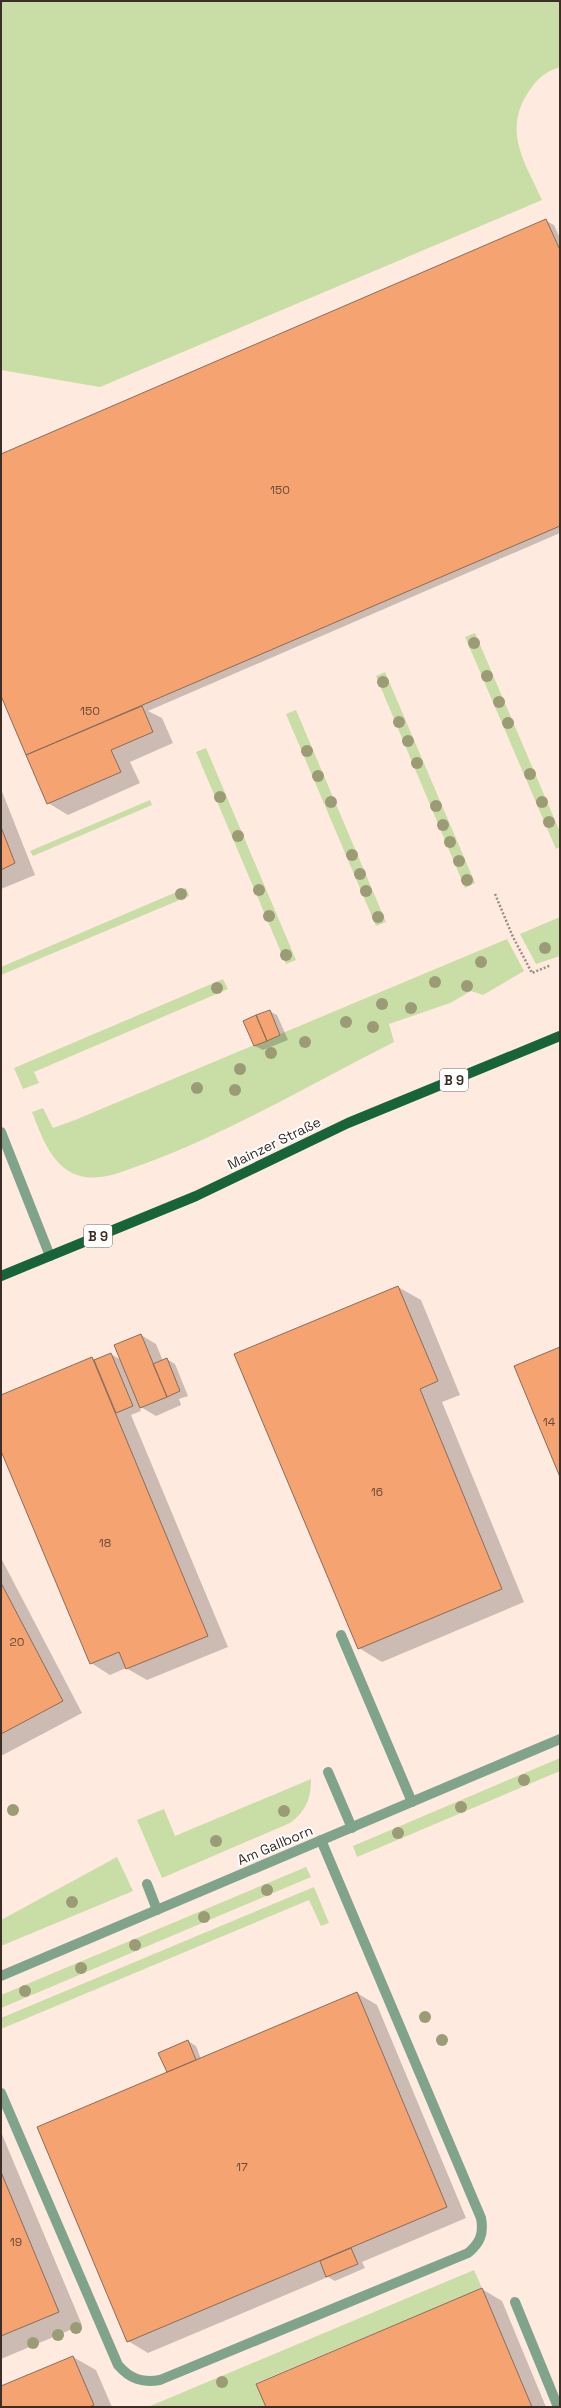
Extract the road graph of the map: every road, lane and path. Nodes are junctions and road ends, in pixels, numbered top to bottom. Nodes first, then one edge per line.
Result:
1 (495, 894) dead end
2 (551, 965) dead end
3 (560, 1036) edge
4 (1, 1132) edge
5 (50, 1256) junction
6 (1, 1276) edge
7 (341, 1636) dead end
8 (560, 1739) edge
9 (328, 1772) dead end
10 (412, 1802) junction
11 (352, 1828) junction
12 (321, 1840) junction
13 (147, 1884) dead end
14 (157, 1910) junction
15 (1, 1976) edge
16 (1, 2094) edge
17 (515, 2302) dead end
18 (558, 2407) edge

1 - 2 path
3 - 5 main road, Mainzer Straße / B 9
4 - 5 street
5 - 6 main road, Mainzer Straße / B 9
7 - 10 street
8 - 10 street, Am Gallborn
9 - 11 street
10 - 11 street, Am Gallborn
11 - 12 street, Am Gallborn
12 - 14 street, Am Gallborn
12 - 16 street
13 - 14 street
14 - 15 street, Am Gallborn
17 - 18 street

